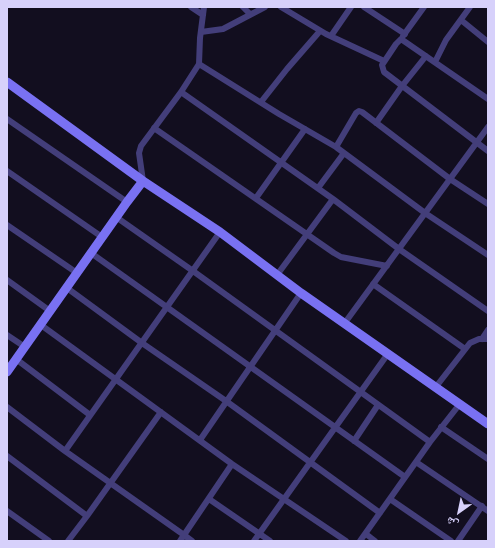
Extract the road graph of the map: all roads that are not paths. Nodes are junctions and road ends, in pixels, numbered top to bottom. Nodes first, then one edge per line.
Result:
1 (191, 7) edge
2 (204, 7) edge
3 (243, 7) edge
4 (265, 7) edge
5 (281, 7) edge
6 (351, 7) edge
7 (364, 7) edge
8 (424, 7) edge
9 (470, 7) edge
10 (250, 14) junction
11 (203, 15) junction
12 (461, 20) junction
13 (320, 31) junction
14 (201, 32) junction
15 (331, 36) junction
16 (403, 36) junction
17 (488, 42) edge
18 (426, 56) junction
19 (384, 61) junction
20 (435, 62) junction
21 (199, 64) junction
22 (7, 82) edge
23 (402, 86) junction
24 (180, 92) junction
25 (488, 99) edge
26 (261, 102) junction
27 (7, 119) edge
28 (376, 123) junction
29 (488, 127) edge
30 (154, 128) junction
31 (305, 129) junction
32 (477, 143) junction
33 (336, 147) junction
34 (488, 151) edge
35 (344, 153) junction
36 (282, 163) junction
37 (7, 171) edge
38 (450, 179) junction
39 (143, 181) junction
40 (318, 188) junction
41 (256, 198) junction
42 (333, 199) junction
43 (127, 202) junction
44 (488, 204) edge
45 (425, 213) junction
46 (116, 218) junction
47 (7, 225) edge
48 (220, 232) junction
49 (308, 235) junction
50 (102, 238) junction
51 (399, 249) junction
52 (91, 253) junction
53 (488, 255) edge
54 (387, 266) junction
55 (193, 270) junction
56 (77, 273) junction
57 (277, 275) junction
58 (7, 280) edge
59 (373, 284) junction
60 (66, 288) junction
61 (301, 293) junction
62 (167, 308) junction
63 (50, 311) junction
64 (488, 311) edge
65 (41, 324) junction
66 (344, 324) junction
67 (488, 330) edge
68 (275, 331) junction
69 (7, 335) edge
70 (485, 339) edge
71 (142, 343) junction
72 (25, 347) junction
73 (465, 349) junction
74 (387, 355) junction
75 (16, 359) junction
76 (250, 367) junction
77 (7, 372) edge
78 (116, 380) junction
79 (435, 388) junction
80 (360, 392) junction
81 (226, 401) junction
82 (378, 405) junction
83 (459, 405) junction
84 (7, 408) edge
85 (161, 412) junction
86 (90, 415) junction
87 (487, 420) edge
88 (442, 427) junction
89 (335, 428) junction
90 (200, 440) junction
91 (354, 441) junction
92 (430, 442) junction
93 (65, 451) junction
94 (7, 456) edge
95 (488, 459) edge
96 (416, 462) junction
97 (310, 463) junction
98 (232, 464) junction
99 (406, 477) junction
100 (110, 483) junction
101 (285, 498) junction
102 (209, 499) junction
103 (390, 499) junction
104 (482, 506) junction
105 (7, 511) edge
106 (488, 511) edge
107 (380, 512) junction
108 (87, 516) junction
109 (259, 533) junction
110 (366, 534) junction
111 (182, 538) edge
112 (49, 541) edge
113 (68, 541) edge
114 (192, 541) edge
115 (254, 541) edge
116 (270, 541) edge
117 (346, 541) edge
118 (360, 541) edge
119 (375, 541) edge
120 (451, 541) edge
121 (458, 541) edge

1 - 11 street
2 - 11 street
3 - 10 street
4 - 10 street
5 - 13 street
6 - 15 street
7 - 16 street
8 - 16 street
9 - 12 street
10 - 14 street
11 - 14 street
12 - 17 street
12 - 20 street
13 - 15 street
13 - 26 street
14 - 21 street
15 - 19 street
16 - 18 street
16 - 19 street
18 - 20 street
18 - 23 street
19 - 23 street
20 - 25 street
21 - 24 street
21 - 26 street
22 - 39 street
23 - 28 street
23 - 32 street
24 - 30 street
24 - 36 street
26 - 31 street
27 - 43 street
28 - 33 street
28 - 38 street
29 - 32 street
30 - 39 street
30 - 41 street
31 - 33 street
31 - 36 street
32 - 34 street
32 - 38 street
33 - 35 street
35 - 40 street
35 - 45 street
36 - 40 street
36 - 41 street
37 - 50 street
38 - 44 street
38 - 45 street
39 - 43 street
39 - 48 street
40 - 42 street
41 - 49 street
42 - 49 street
42 - 51 street
43 - 46 street
45 - 51 street
45 - 53 street
46 - 50 street
46 - 55 street
47 - 56 street
48 - 55 street
48 - 57 street
49 - 54 street
49 - 57 street
50 - 52 street
51 - 54 street
51 - 64 street
52 - 56 street
52 - 62 street
54 - 59 street
55 - 62 street
55 - 68 street
56 - 60 street
57 - 61 street
58 - 63 street
59 - 66 street
59 - 73 street
60 - 63 street
60 - 71 street
61 - 66 street
61 - 68 street
62 - 71 street
62 - 76 street
63 - 65 street
65 - 72 street
65 - 78 street
66 - 74 street
67 - 70 street
68 - 76 street
68 - 80 street
69 - 72 street
70 - 73 street
71 - 78 street
71 - 81 street
72 - 75 street
73 - 79 street
74 - 79 street
74 - 80 street
75 - 77 street
75 - 86 street
76 - 81 street
76 - 89 street
78 - 85 street
78 - 86 street
79 - 83 street
80 - 82 street
80 - 89 street
81 - 90 street
81 - 97 street
82 - 91 street
82 - 92 street
83 - 87 street
83 - 88 street
84 - 93 street
85 - 90 street
85 - 100 street
86 - 93 street
88 - 92 street
88 - 95 street
89 - 91 street
89 - 97 street
90 - 98 street
91 - 99 street
92 - 96 street
93 - 100 street
94 - 108 street
96 - 99 street
96 - 104 street
97 - 101 street
97 - 107 street
98 - 101 street
98 - 102 street
99 - 103 street
100 - 108 street
100 - 111 street
101 - 109 street
101 - 117 street
102 - 109 street
102 - 111 street
103 - 107 street
103 - 120 street
104 - 106 street
104 - 121 street
105 - 112 street
107 - 110 street
108 - 113 street
109 - 115 street
109 - 116 street
110 - 118 street
110 - 119 street
111 - 114 street

